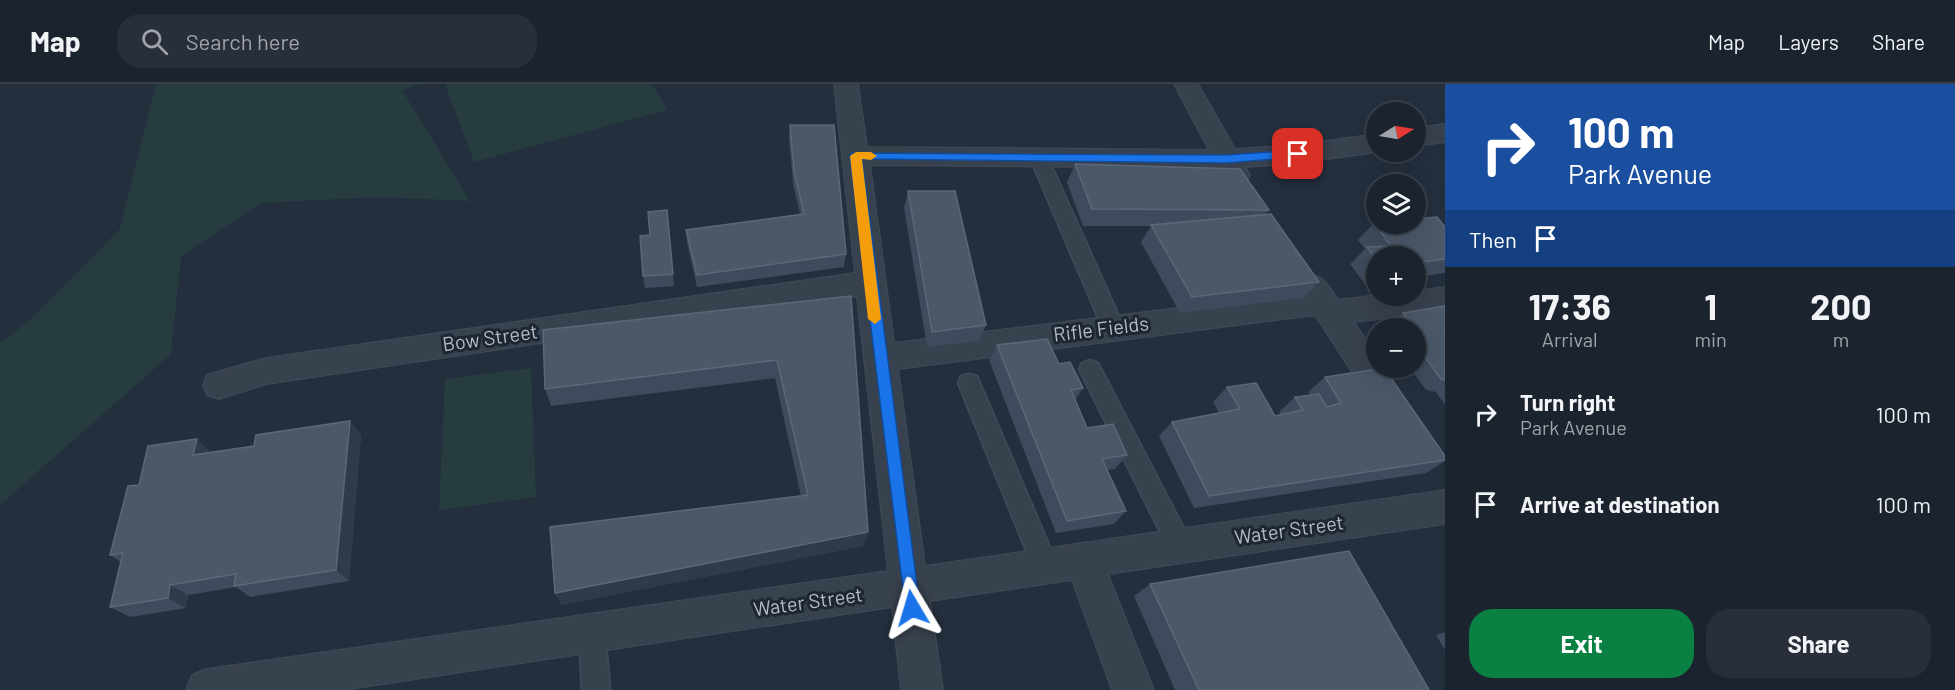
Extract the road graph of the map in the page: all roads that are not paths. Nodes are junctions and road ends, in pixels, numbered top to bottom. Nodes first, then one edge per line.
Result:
1 (846, 84) edge
2 (1186, 84) edge
3 (1445, 133) edge
4 (1426, 136) edge
5 (1366, 144) edge
6 (856, 156) junction
7 (1039, 158) junction
8 (1226, 159) junction
9 (1252, 197) edge
10 (1297, 264) edge
11 (870, 282) junction
12 (1445, 299) edge
13 (1326, 307) junction
14 (1113, 327) junction
15 (879, 358) junction
16 (1090, 369) dead end
17 (969, 383) dead end
18 (219, 385) dead end
19 (1379, 385) edge
20 (1445, 507) edge
21 (1180, 546) junction
22 (1084, 560) junction
23 (1045, 566) junction
24 (909, 588) junction
25 (592, 633) junction
26 (207, 690) edge
27 (596, 690) edge
28 (922, 690) edge
29 (1133, 690) edge

1 - 6 street
2 - 8 street
3 - 4 street
5 - 8 street
6 - 7 street
6 - 11 street
7 - 8 street
7 - 14 lane
8 - 9 street
10 - 13 street
11 - 15 street
11 - 18 street, Bow Street
12 - 13 street, Rifle Fields
13 - 14 street, Rifle Fields
13 - 19 street
14 - 15 street, Rifle Fields
15 - 24 street
16 - 21 lane
17 - 23 lane
20 - 21 street, Water Street
21 - 22 street, Water Street
22 - 23 street, Water Street
22 - 29 street
23 - 24 street, Water Street
24 - 25 street, Water Street
24 - 28 street
25 - 26 street, Water Street
25 - 27 lane

